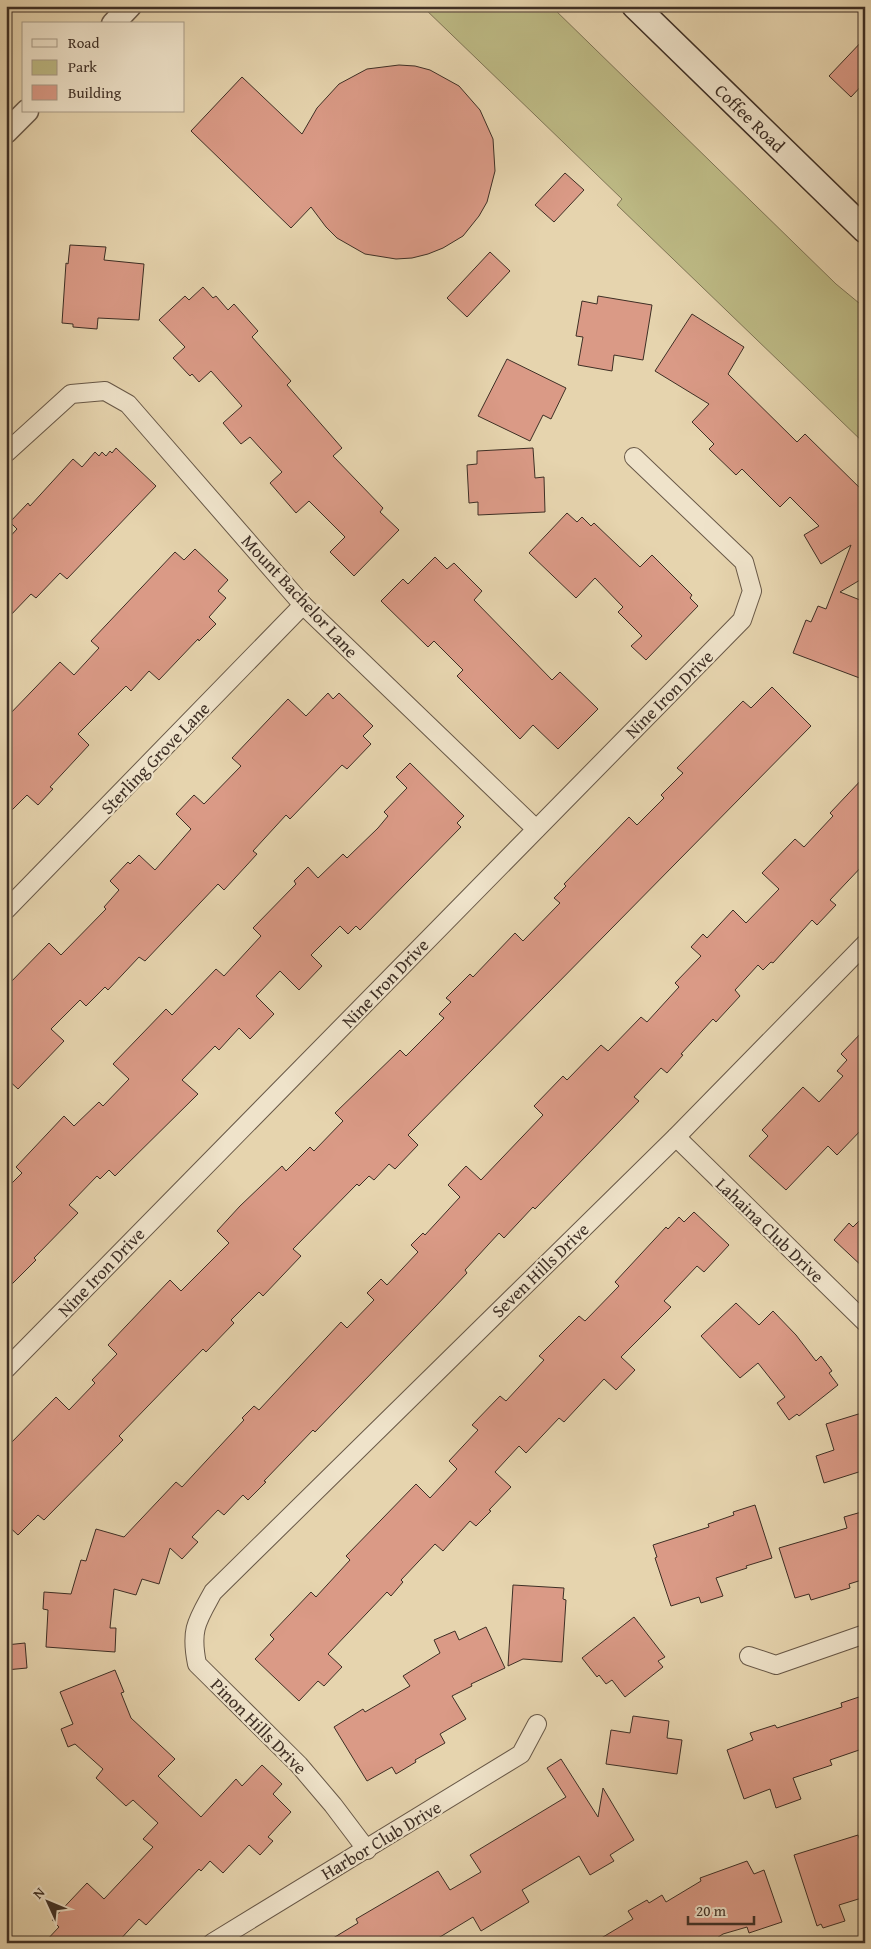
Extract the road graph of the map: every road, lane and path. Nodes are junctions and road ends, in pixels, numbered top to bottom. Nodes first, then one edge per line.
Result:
1 (130, 6) edge
2 (635, 6) edge
3 (115, 22) edge
4 (26, 112) edge
5 (6, 132) edge
6 (865, 230) edge
7 (6, 453) edge
8 (634, 457) dead end
9 (303, 606) junction
10 (536, 829) junction
11 (6, 910) edge
12 (865, 944) edge
13 (676, 1137) junction
14 (865, 1322) edge
15 (6, 1369) edge
16 (213, 1592) joint
17 (865, 1634) edge
18 (750, 1656) dead end
19 (537, 1724) dead end
20 (367, 1850) junction
21 (212, 1943) edge

1 - 3 street
2 - 6 main road, Coffee Road
4 - 5 street
7 - 9 street, Mount Bachelor Lane
8 - 10 street, Nine Iron Drive
9 - 10 street, Mount Bachelor Lane
9 - 11 street, Sterling Grove Lane
10 - 15 street, Nine Iron Drive
12 - 13 street, Seven Hills Drive
13 - 14 street, Lahaina Club Drive
13 - 16 street, Seven Hills Drive
16 - 20 street, Pinon Hills Drive
17 - 18 street
19 - 20 street, Harbor Club Drive
20 - 21 street, Harbor Club Drive

